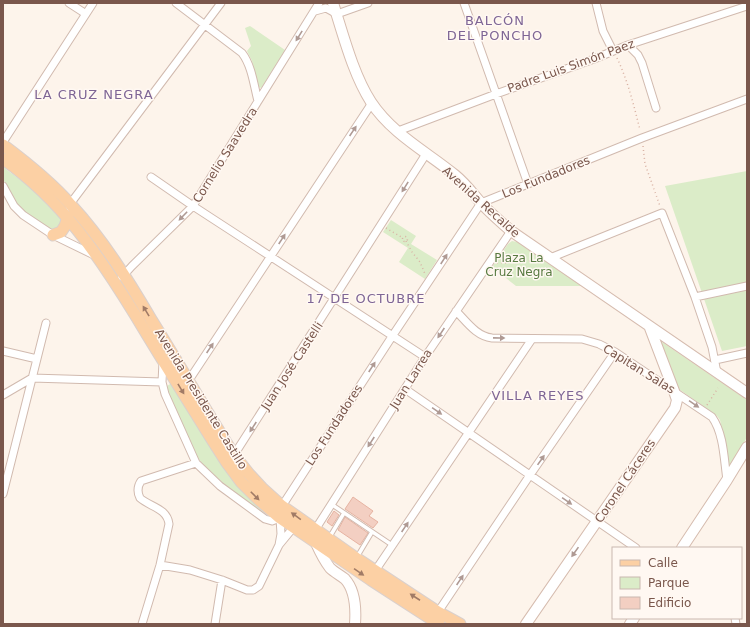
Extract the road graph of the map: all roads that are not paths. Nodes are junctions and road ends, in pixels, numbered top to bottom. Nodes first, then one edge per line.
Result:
1 (69, 3) edge
2 (93, 3) edge
3 (176, 3) edge
4 (221, 3) edge
5 (319, 3) edge
6 (333, 3) edge
7 (368, 3) edge
8 (464, 3) edge
9 (596, 3) edge
10 (747, 6) edge
11 (315, 11) junction
12 (86, 14) junction
13 (337, 14) junction
14 (204, 25) junction
15 (628, 45) junction
16 (613, 51) junction
17 (496, 94) junction
18 (747, 100) edge
19 (258, 101) junction
20 (372, 103) junction
21 (656, 108) dead end
22 (398, 131) junction
23 (3, 144) edge
24 (426, 154) junction
25 (3, 159) edge
26 (150, 177) dead end
27 (528, 184) junction
28 (3, 186) edge
29 (481, 203) junction
30 (70, 204) junction
31 (193, 206) junction
32 (68, 217) junction
33 (511, 231) junction
34 (53, 235) junction
35 (271, 256) junction
36 (99, 258) junction
37 (550, 258) junction
38 (124, 275) junction
39 (117, 284) junction
40 (747, 286) edge
41 (695, 297) junction
42 (336, 298) junction
43 (456, 311) junction
44 (46, 323) dead end
45 (650, 328) junction
46 (392, 335) junction
47 (532, 339) junction
48 (3, 351) edge
49 (616, 352) junction
50 (747, 353) edge
51 (425, 357) junction
52 (38, 359) junction
53 (163, 360) junction
54 (715, 360) junction
55 (718, 373) junction
56 (32, 378) junction
57 (188, 380) junction
58 (162, 382) junction
59 (405, 389) junction
60 (674, 391) junction
61 (747, 393) edge
62 (3, 395) edge
63 (468, 433) junction
64 (747, 447) edge
65 (234, 455) junction
66 (196, 463) junction
67 (530, 475) junction
68 (727, 480) junction
69 (3, 494) edge
70 (331, 504) junction
71 (282, 506) junction
72 (344, 513) junction
73 (280, 518) junction
74 (597, 521) junction
75 (293, 528) junction
76 (315, 530) junction
77 (372, 532) junction
78 (328, 539) junction
79 (316, 543) junction
80 (279, 545) junction
81 (392, 545) junction
82 (635, 547) edge
83 (683, 547) edge
84 (356, 558) junction
85 (160, 565) junction
86 (375, 571) junction
87 (222, 580) junction
88 (438, 612) junction
89 (142, 624) edge
90 (215, 624) edge
91 (355, 624) edge
92 (439, 624) edge
93 (460, 624) edge
94 (526, 624) edge

1 - 12 street
2 - 12 street
3 - 14 street
4 - 14 street
5 - 11 street, Cornelio Saavedra
6 - 13 street, Avenida Recalde
7 - 13 street
8 - 17 street
9 - 16 street
10 - 15 street, Padre Luis Simón Paez
11 - 13 street
11 -> 19 street, Cornelio Saavedra
12 - 23 street
13 - 20 street, Avenida Recalde
14 - 19 street
14 - 30 street
15 - 16 street, Padre Luis Simón Paez
15 - 21 street
16 - 17 street, Padre Luis Simón Paez
17 - 22 street, Padre Luis Simón Paez
17 - 27 street
18 - 27 street, Los Fundadores
19 - 31 street, Cornelio Saavedra
20 - 22 street, Avenida Recalde
35 -> 20 street
22 - 24 street, Avenida Recalde
23 - 30 main road, Avenida Presidente Castillo
24 - 29 street, Avenida Recalde
24 -> 42 street, Juan José Castelli
25 - 32 main road, Avenida Presidente Castillo
26 - 31 street
27 - 29 street, Los Fundadores
28 - 34 street
29 - 33 street, Avenida Recalde
46 -> 29 street, Los Fundadores
30 - 32 street
30 - 38 main road, Avenida Presidente Castillo
31 - 35 street
31 -> 38 street, Cornelio Saavedra
32 - 34 main road
32 - 36 main road, Avenida Presidente Castillo
33 - 37 street, Avenida Recalde
33 - 43 street, Juan Larrea
34 - 36 street
35 - 42 street
57 -> 35 street
36 - 39 main road, Avenida Presidente Castillo
37 - 41 street
37 - 45 street, Avenida Recalde
38 - 39 street, Cornelio Saavedra
57 -> 38 main road, Avenida Presidente Castillo
39 - 53 main road, Avenida Presidente Castillo
40 - 41 street
41 - 54 street
42 - 46 street
42 -> 65 street, Juan José Castelli
43 -> 47 street, Capitan Salas
43 -> 51 street, Juan Larrea
44 - 52 street
45 - 55 street, Avenida Recalde
45 - 60 street, Coronel Cáceres
46 - 51 street
71 -> 46 street, Los Fundadores
47 - 49 street, Capitan Salas
47 - 63 street
48 - 52 street
49 - 60 street, Capitan Salas
67 -> 49 street
50 - 54 street
51 - 59 street, Juan Larrea
52 - 56 street
53 - 58 street
53 -> 73 main road, Avenida Presidente Castillo
54 - 55 street
55 - 61 street, Avenida Recalde
56 - 58 street
56 - 62 street
56 - 69 street
57 - 65 main road, Avenida Presidente Castillo
58 - 66 street
59 -> 63 street
59 -> 70 street, Juan Larrea
60 -> 68 street, Capitan Salas
60 - 74 street, Coronel Cáceres
63 - 67 street
81 -> 63 street
64 - 68 street
65 - 71 main road, Avenida Presidente Castillo
66 - 73 street
66 - 85 street
67 -> 74 street
88 -> 67 street
68 - 83 street
70 - 72 lane
70 - 76 street, Juan Larrea
76 -> 71 main road, Avenida Presidente Castillo
72 - 77 lane
72 - 78 lane
73 - 75 main road, Avenida Presidente Castillo
73 - 80 street
74 - 82 street
74 -> 94 street, Coronel Cáceres
75 - 79 main road, Avenida Presidente Castillo
75 - 80 street
76 - 78 main road, Avenida Presidente Castillo
77 - 81 lane
77 - 84 lane
78 - 84 main road, Avenida Presidente Castillo
79 - 91 street
79 -> 92 main road, Avenida Presidente Castillo
80 - 87 street
81 - 86 street
84 - 86 main road, Avenida Presidente Castillo
85 - 87 street
85 - 89 street
88 -> 86 main road, Avenida Presidente Castillo
87 - 90 street
88 - 93 main road, Avenida Presidente Castillo

